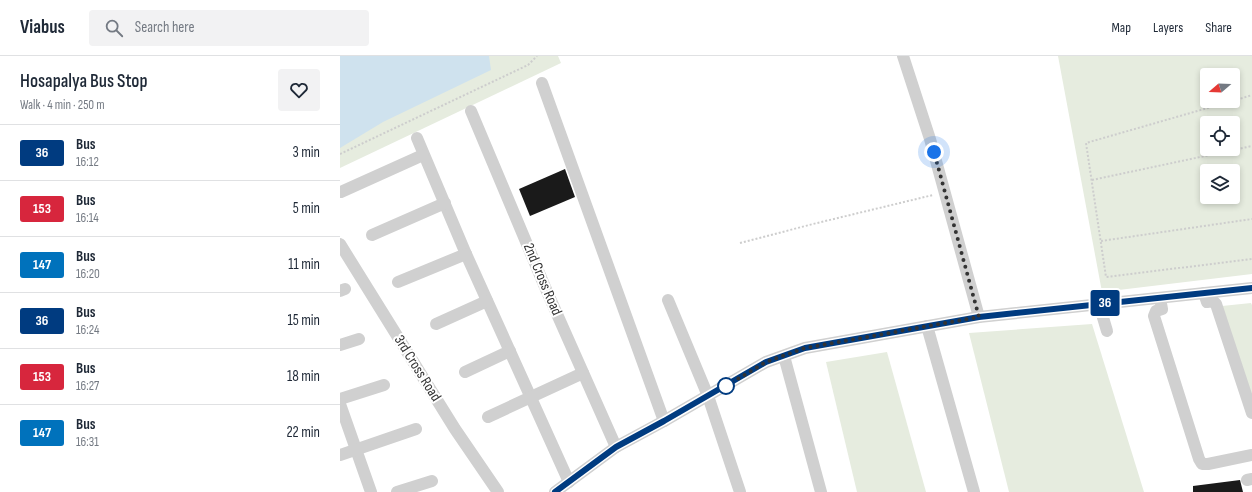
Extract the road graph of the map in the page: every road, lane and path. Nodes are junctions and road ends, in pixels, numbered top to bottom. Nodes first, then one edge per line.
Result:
1 (537, 56) edge
2 (903, 56) edge
3 (542, 83) dead end
4 (1252, 95) edge
5 (1240, 99) edge
6 (1208, 108) edge
7 (471, 111) dead end
8 (417, 138) dead end
9 (1252, 146) edge
10 (340, 154) edge
11 (423, 155) junction
12 (1092, 180) junction
13 (341, 192) dead end
14 (945, 192) junction
15 (445, 203) junction
16 (1252, 219) edge
17 (372, 235) dead end
18 (1101, 241) junction
19 (340, 244) edge
20 (740, 244) dead end
21 (466, 254) junction
22 (1252, 259) edge
23 (398, 282) dead end
24 (1252, 288) edge
25 (1204, 293) junction
26 (1160, 298) junction
27 (668, 300) dead end
28 (488, 301) junction
29 (1099, 304) junction
30 (979, 317) junction
31 (436, 324) dead end
32 (927, 326) junction
33 (1107, 331) dead end
34 (358, 339) dead end
35 (340, 345) edge
36 (510, 351) junction
37 (784, 356) junction
38 (464, 372) dead end
39 (583, 373) junction
40 (384, 385) dead end
41 (708, 396) junction
42 (530, 398) junction
43 (340, 399) edge
44 (340, 404) edge
45 (1252, 413) edge
46 (488, 417) dead end
47 (664, 421) junction
48 (416, 428) dead end
49 (616, 447) junction
50 (356, 450) junction
51 (340, 455) edge
52 (1252, 455) edge
53 (432, 481) dead end
54 (569, 482) junction
55 (371, 492) edge
56 (398, 492) edge
57 (498, 492) edge
58 (555, 492) edge
59 (740, 492) edge
60 (821, 492) edge
61 (974, 492) edge

1 - 10 path
2 - 14 street
3 - 47 street
4 - 5 path
6 - 12 path
7 - 39 street, 2nd Cross Road
8 - 11 street
9 - 12 path
11 - 13 street
11 - 15 street
12 - 18 path
14 - 20 path
14 - 30 street
15 - 17 street
15 - 21 street
16 - 18 path
18 - 22 path
19 - 57 street, 3rd Cross Road
21 - 23 street
21 - 28 street
24 - 25 street
25 - 26 street
25 - 45 street
26 - 29 street
26 - 52 street
27 - 41 street
28 - 31 street
28 - 36 street
29 - 30 street
29 - 33 street
30 - 32 street
32 - 37 street
32 - 61 street
34 - 35 street
36 - 38 street
36 - 42 street
37 - 41 street
37 - 60 street
39 - 42 street
39 - 49 street, 2nd Cross Road
40 - 43 street
41 - 47 street
41 - 59 street
42 - 46 street
42 - 54 street
44 - 50 street
47 - 49 street
48 - 50 street
49 - 54 street
50 - 51 street
50 - 55 street
53 - 56 street
54 - 58 street

